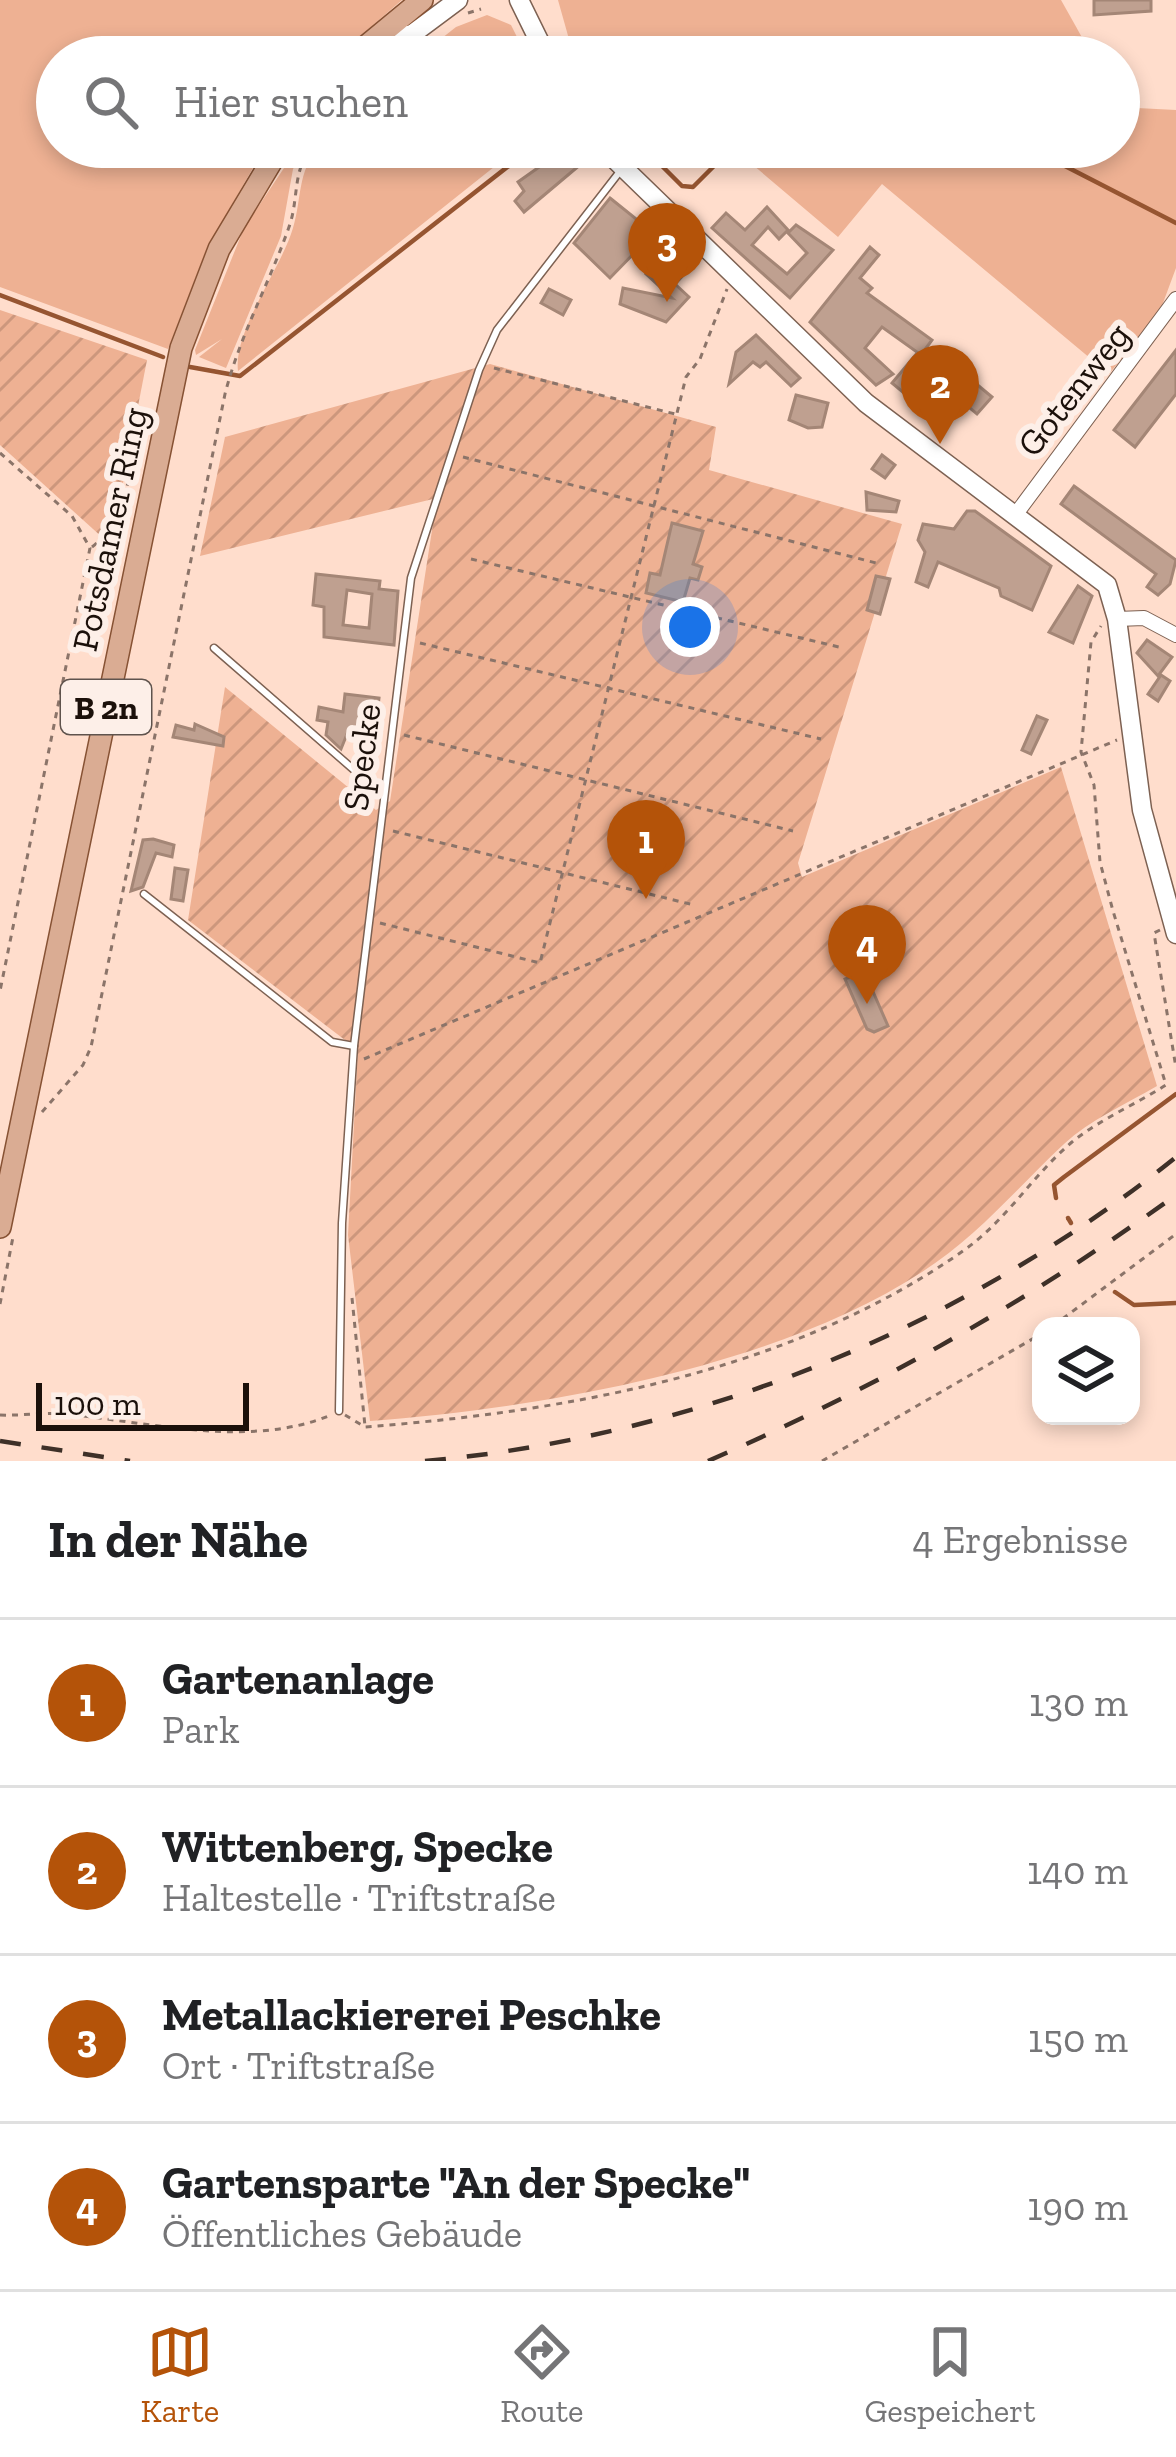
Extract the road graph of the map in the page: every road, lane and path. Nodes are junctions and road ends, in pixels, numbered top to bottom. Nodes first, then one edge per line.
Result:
1 (422, 0) edge
2 (458, 0) edge
3 (499, 0) edge
4 (521, 3) edge
5 (380, 34) junction
6 (378, 36) edge
7 (537, 36) edge
8 (267, 168) edge
9 (299, 168) edge
10 (623, 168) joint
11 (736, 278) junction
12 (1176, 299) edge
13 (494, 368) dead end
14 (676, 414) junction
15 (140, 415) dead end
16 (0, 453) edge
17 (462, 457) dead end
18 (654, 506) junction
19 (1016, 514) junction
20 (90, 548) junction
21 (471, 559) dead end
22 (880, 564) dead end
23 (633, 598) junction
24 (1117, 619) junction
25 (1176, 635) edge
26 (420, 643) dead end
27 (214, 648) dead end
28 (843, 648) dead end
29 (609, 688) junction
30 (404, 735) dead end
31 (1131, 738) junction
32 (821, 740) dead end
33 (1081, 752) junction
34 (586, 780) junction
35 (384, 785) junction
36 (392, 830) dead end
37 (793, 831) dead end
38 (563, 873) junction
39 (144, 894) dead end
40 (694, 905) dead end
41 (379, 923) dead end
42 (1174, 929) edge
43 (0, 991) edge
44 (354, 1046) junction
45 (352, 1064) junction
46 (1176, 1069) edge
47 (1166, 1085) junction
48 (38, 1117) dead end
49 (0, 1227) edge
50 (1176, 1234) edge
51 (350, 1279) dead end
52 (1065, 1317) edge
53 (1032, 1339) edge
54 (340, 1411) junction
55 (0, 1415) edge
56 (365, 1427) junction
57 (823, 1461) edge

1 - 5 main road
2 - 5 main road
3 - 4 main road
4 - 7 main road
5 - 6 main road
8 - 49 main road, Potsdamer Ring / B 2n
9 - 48 path
10 - 11 main road
10 - 35 lane, Specke
11 - 14 path
11 - 19 main road
12 - 19 street, Gotenweg
13 - 14 path
14 - 18 path
15 - 20 path
16 - 20 path
17 - 18 path
18 - 22 path
18 - 23 path
19 - 24 main road
20 - 43 path
21 - 23 path
23 - 28 path
23 - 29 path
24 - 25 street
24 - 31 main road
24 - 33 path
26 - 29 path
27 - 35 lane
29 - 32 path
29 - 34 path
30 - 34 path
31 - 33 path
31 - 42 main road
33 - 45 path
33 - 47 path
34 - 37 path
34 - 38 path
35 - 44 lane, Specke
36 - 38 path
38 - 40 path
38 - 41 path
39 - 44 lane
42 - 46 path
44 - 45 lane, Specke
45 - 54 lane, Specke
46 - 47 path
47 - 56 path
50 - 52 path
51 - 56 path
53 - 57 path
54 - 55 path
54 - 56 path

